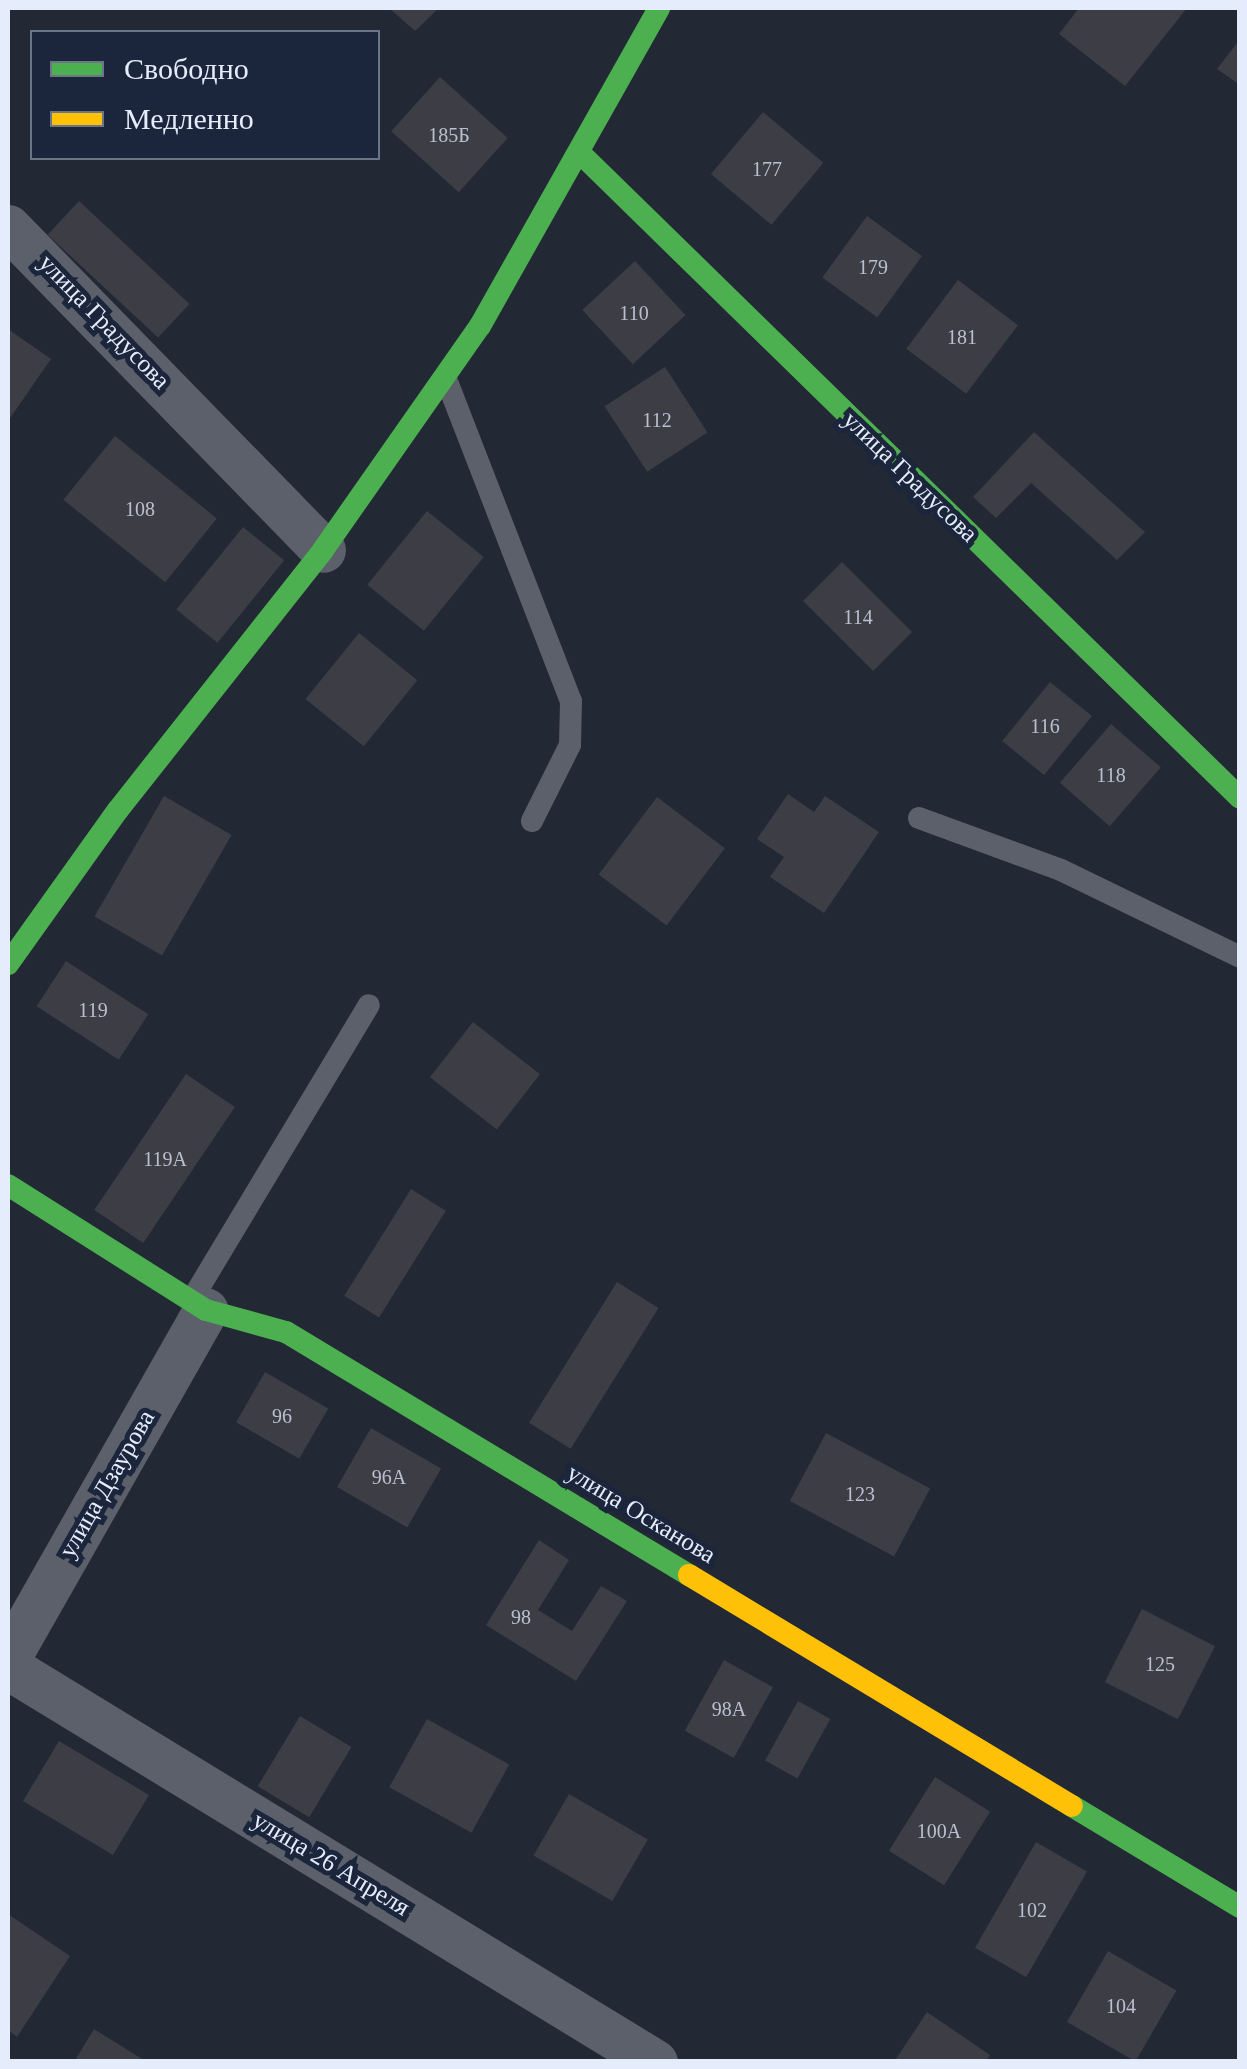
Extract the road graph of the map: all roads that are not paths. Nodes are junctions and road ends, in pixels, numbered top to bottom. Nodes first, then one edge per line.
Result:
1 (659, 8) edge
2 (581, 154) junction
3 (8, 227) edge
4 (444, 376) junction
5 (323, 550) junction
6 (1240, 798) edge
7 (920, 818) dead end
8 (532, 821) dead end
9 (1240, 957) edge
10 (8, 964) edge
11 (369, 1005) dead end
12 (8, 1186) edge
13 (198, 1306) junction
14 (8, 1658) edge
15 (8, 1667) edge
16 (1240, 1907) edge
17 (656, 2062) edge

1 - 2 street
2 - 4 street
2 - 6 street, улица Градусова
3 - 5 street, улица Градусова
4 - 5 street
4 - 8 lane
5 - 10 street
7 - 9 lane
11 - 13 lane
12 - 13 street, улица Осканова
13 - 14 street, улица Дзаурова
13 - 16 street, улица Осканова
15 - 17 street, улица 26 Апреля

